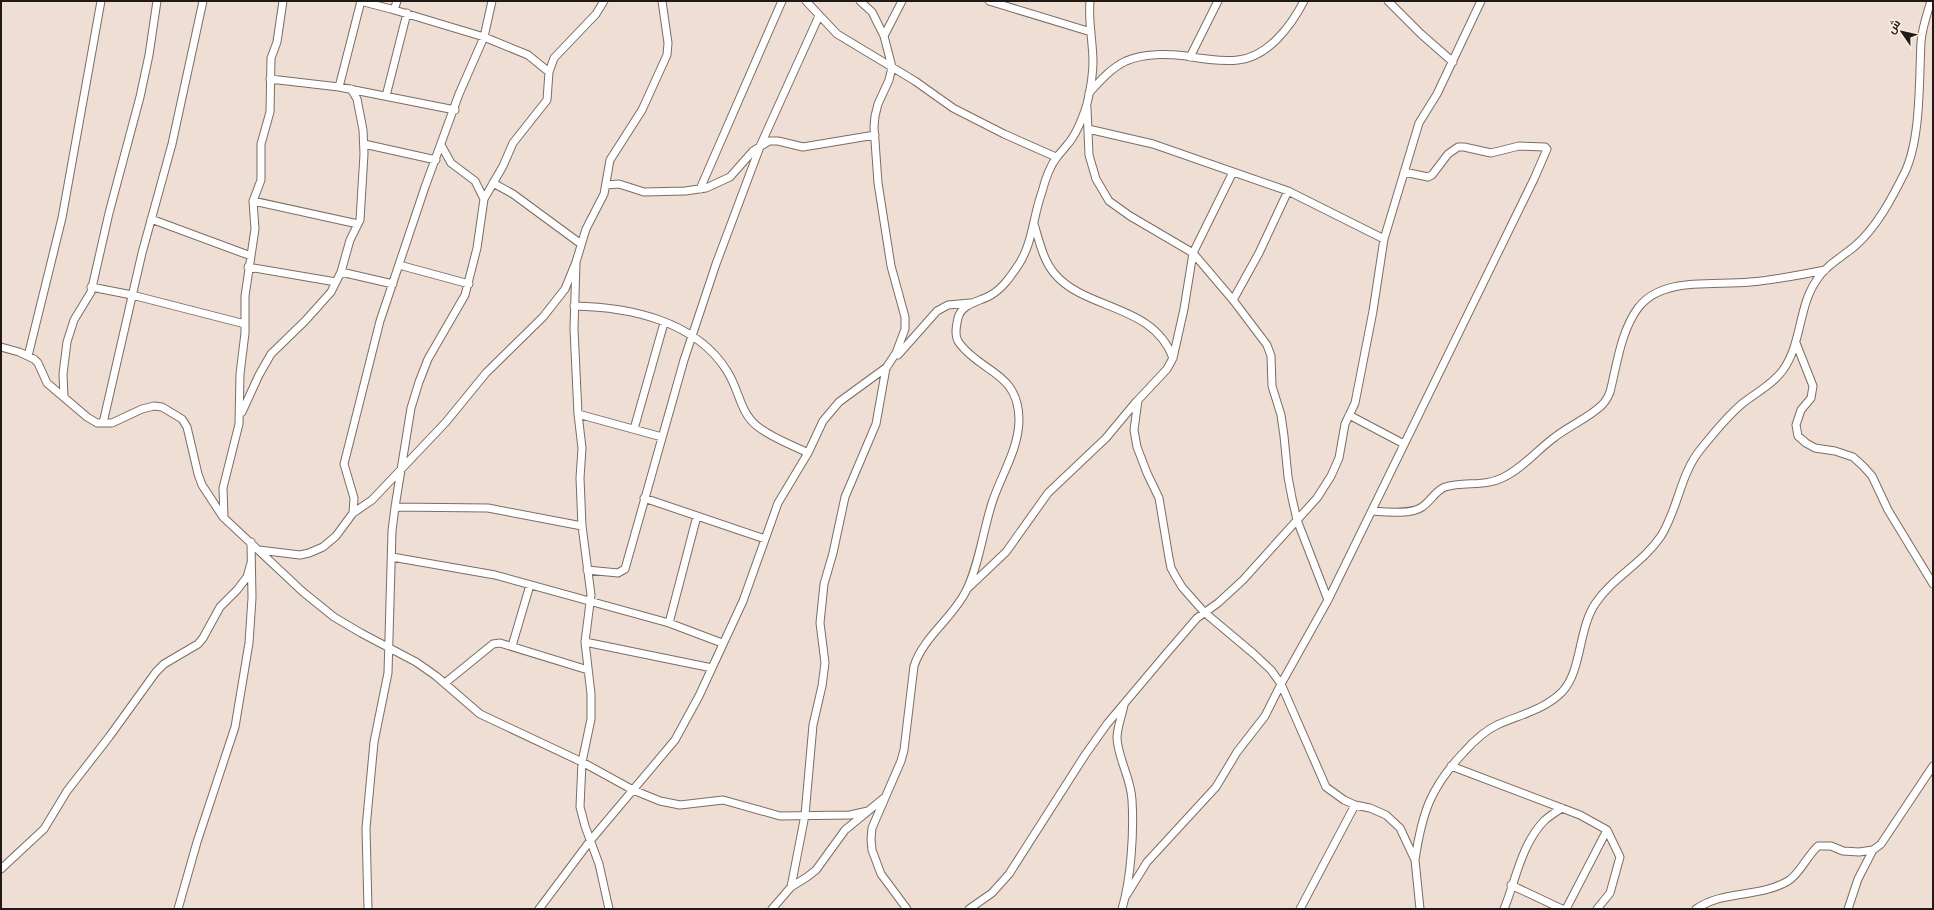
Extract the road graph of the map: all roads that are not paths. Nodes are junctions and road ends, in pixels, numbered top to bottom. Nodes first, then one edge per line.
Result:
1 (101, 1) edge
2 (157, 1) edge
3 (203, 1) edge
4 (283, 1) edge
5 (361, 1) edge
6 (397, 1) edge
7 (492, 1) edge
8 (604, 1) edge
9 (662, 1) edge
10 (782, 1) edge
11 (806, 1) edge
12 (860, 1) edge
13 (902, 1) edge
14 (989, 1) edge
15 (1090, 1) edge
16 (1218, 1) edge
17 (1304, 1) edge
18 (1388, 1) edge
19 (1481, 1) edge
20 (1931, 1) edge
21 (394, 10) junction
22 (407, 13) junction
23 (819, 16) junction
24 (1090, 32) junction
25 (884, 36) junction
26 (484, 37) junction
27 (1190, 57) junction
28 (1453, 62) junction
29 (892, 67) junction
30 (549, 72) junction
31 (270, 78) junction
32 (339, 87) junction
33 (351, 89) junction
34 (1089, 94) junction
35 (386, 96) junction
36 (1086, 105) junction
37 (454, 110) junction
38 (1088, 129) junction
39 (875, 135) junction
40 (364, 144) junction
41 (761, 144) junction
42 (441, 145) junction
43 (1056, 157) junction
44 (436, 160) junction
45 (1233, 172) junction
46 (1404, 172) junction
47 (493, 183) junction
48 (606, 185) junction
49 (700, 189) junction
50 (1288, 191) junction
51 (484, 199) junction
52 (253, 201) junction
53 (151, 219) junction
54 (358, 224) junction
55 (1034, 224) junction
56 (1384, 239) junction
57 (580, 244) junction
58 (1193, 254) junction
59 (251, 256) junction
60 (576, 262) junction
61 (400, 265) junction
62 (248, 267) junction
63 (1825, 270) junction
64 (341, 272) junction
65 (336, 282) junction
66 (393, 284) junction
67 (468, 284) junction
68 (91, 287) junction
69 (132, 295) junction
70 (1233, 300) junction
71 (970, 303) junction
72 (574, 306) junction
73 (664, 323) junction
74 (245, 324) junction
75 (691, 334) junction
76 (1796, 343) junction
77 (1, 347) edge
78 (28, 356) junction
79 (1173, 358) junction
80 (886, 368) junction
81 (64, 397) junction
82 (1138, 400) junction
83 (578, 414) junction
84 (1349, 415) junction
85 (240, 416) junction
86 (103, 423) junction
87 (634, 429) junction
88 (662, 437) junction
89 (1404, 444) junction
90 (808, 453) junction
91 (401, 468) junction
92 (644, 498) junction
93 (395, 507) junction
94 (1372, 511) junction
95 (353, 512) junction
96 (697, 516) junction
97 (224, 518) junction
98 (1297, 520) junction
99 (582, 526) junction
100 (765, 539) junction
101 (251, 542) junction
102 (259, 550) junction
103 (392, 557) junction
104 (251, 563) junction
105 (587, 570) junction
106 (1933, 584) edge
107 (530, 585) junction
108 (966, 591) junction
109 (1328, 600) junction
110 (590, 602) junction
111 (1204, 612) junction
112 (670, 623) junction
113 (585, 642) junction
114 (722, 643) junction
115 (512, 646) junction
116 (389, 648) junction
117 (712, 668) junction
118 (588, 670) junction
119 (445, 683) junction
120 (1281, 684) junction
121 (1125, 703) junction
122 (582, 762) junction
123 (1451, 766) junction
124 (1933, 766) edge
125 (634, 790) junction
126 (886, 796) junction
127 (1356, 805) junction
128 (1562, 808) junction
129 (868, 811) junction
130 (805, 815) junction
131 (1608, 830) junction
132 (590, 841) junction
133 (1873, 850) junction
134 (1415, 860) junction
135 (1, 869) edge
136 (1511, 885) junction
137 (791, 886) junction
138 (1126, 896) junction
139 (178, 909) edge
140 (368, 909) edge
141 (539, 909) edge
142 (610, 909) edge
143 (772, 909) edge
144 (907, 909) edge
145 (969, 909) edge
146 (1122, 909) edge
147 (1300, 909) edge
148 (1420, 909) edge
149 (1504, 909) edge
150 (1562, 909) edge
151 (1566, 909) edge
152 (1597, 909) edge
153 (1696, 909) edge
154 (1848, 909) edge

1 - 78 street
2 - 68 street
3 - 53 street
4 - 31 street
5 - 21 street
5 - 32 street
6 - 21 street
7 - 26 street
8 - 30 street
9 - 48 street
10 - 49 street
11 - 23 street
12 - 25 street
13 - 25 street
14 - 24 street
15 - 24 street
16 - 27 street
17 - 27 street
18 - 28 street
19 - 28 street
20 - 63 street
21 - 22 street
22 - 26 street
22 - 35 street
23 - 29 street
23 - 41 street
24 - 34 street
25 - 29 street
26 - 30 street
26 - 37 street
27 - 34 street
28 - 46 street
29 - 39 street
29 - 43 street
30 - 47 street
31 - 32 street
31 - 52 street
32 - 33 street
33 - 35 street
33 - 40 street
34 - 36 street
35 - 37 street
36 - 38 street
36 - 43 street
37 - 42 street
38 - 45 street
38 - 58 street
39 - 41 street
39 - 80 street
40 - 44 street
40 - 54 street
41 - 49 street
41 - 75 street
42 - 44 street
42 - 51 street
43 - 55 street
44 - 61 street
45 - 50 street
45 - 58 street
46 - 56 street
46 - 89 street
47 - 51 street
47 - 57 street
48 - 49 street
48 - 57 street
50 - 56 street
50 - 70 street
51 - 67 street
52 - 54 street
52 - 59 street
53 - 59 street
53 - 69 street
54 - 64 street
55 - 71 street
55 - 79 street
56 - 84 street
57 - 60 street
58 - 70 street
58 - 79 street
59 - 62 street
60 - 72 street
60 - 91 street
61 - 66 street
61 - 67 street
62 - 65 street
62 - 74 street
63 - 76 street
63 - 94 street
64 - 65 street
64 - 66 street
65 - 85 street
66 - 95 street
67 - 91 street
68 - 69 street
68 - 81 street
69 - 74 street
69 - 86 street
70 - 98 street
71 - 80 street
71 - 108 street
72 - 73 street
72 - 83 street
73 - 75 street
73 - 87 street
74 - 85 street
75 - 88 street
75 - 90 street
76 - 106 street
76 - 123 street
77 - 78 street
78 - 81 street
79 - 82 street
80 - 90 street
80 - 130 street
81 - 86 street
82 - 108 street
82 - 111 street
83 - 87 street
83 - 99 street
84 - 89 street
84 - 98 street
85 - 97 street
86 - 97 street
87 - 88 street
88 - 92 street
89 - 94 street
90 - 100 street
91 - 93 street
91 - 95 street
92 - 96 street
92 - 105 street
93 - 99 street
93 - 103 street
94 - 109 street
95 - 102 street
96 - 100 street
96 - 112 street
97 - 101 street
98 - 109 street
98 - 111 street
99 - 105 street
100 - 114 street
101 - 102 street
101 - 104 street
102 - 116 street
103 - 107 street
103 - 116 street
104 - 135 street
104 - 139 street
105 - 110 street
107 - 110 street
107 - 115 street
108 - 126 street
109 - 120 street
110 - 112 street
110 - 113 street
111 - 120 street
111 - 121 street
112 - 114 street
113 - 117 street
113 - 118 street
114 - 117 street
115 - 118 street
115 - 119 street
116 - 119 street
116 - 140 street
117 - 125 street
118 - 122 street
119 - 122 street
120 - 127 street
120 - 138 street
121 - 138 street
121 - 145 street
122 - 125 street
122 - 132 street
123 - 128 street
123 - 134 street
124 - 133 street
125 - 130 street
125 - 132 street
126 - 129 street
126 - 144 street
127 - 134 street
127 - 147 street
128 - 131 street
128 - 136 street
129 - 130 street
129 - 137 street
130 - 137 street
131 - 151 street
131 - 152 street
132 - 141 street
132 - 142 street
133 - 153 street
133 - 154 street
134 - 148 street
136 - 149 street
136 - 150 street
137 - 143 street
138 - 146 street

